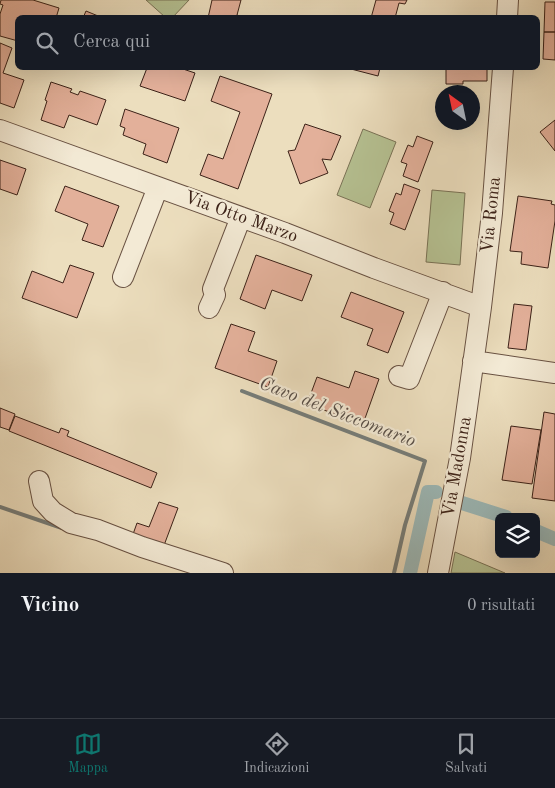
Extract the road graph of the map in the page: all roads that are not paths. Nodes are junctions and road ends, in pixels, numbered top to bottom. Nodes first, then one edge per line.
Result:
1 (508, 0) edge
2 (507, 15) edge
3 (503, 70) edge
4 (0, 130) edge
5 (158, 187) junction
6 (241, 217) junction
7 (123, 277) dead end
8 (443, 292) junction
9 (481, 307) junction
10 (210, 308) dead end
11 (473, 361) junction
12 (555, 373) edge
13 (399, 376) dead end
14 (39, 481) dead end
15 (223, 573) edge
16 (438, 573) edge

1 - 2 street
3 - 9 street, Via Roma
4 - 5 street, Via Otto Marzo
5 - 6 street, Via Otto Marzo
5 - 7 street
6 - 8 street, Via Otto Marzo
6 - 10 street
8 - 9 street, Via Otto Marzo
8 - 13 street
9 - 11 street, Via Roma
11 - 12 street
11 - 16 street, Via Madonna
14 - 15 street

